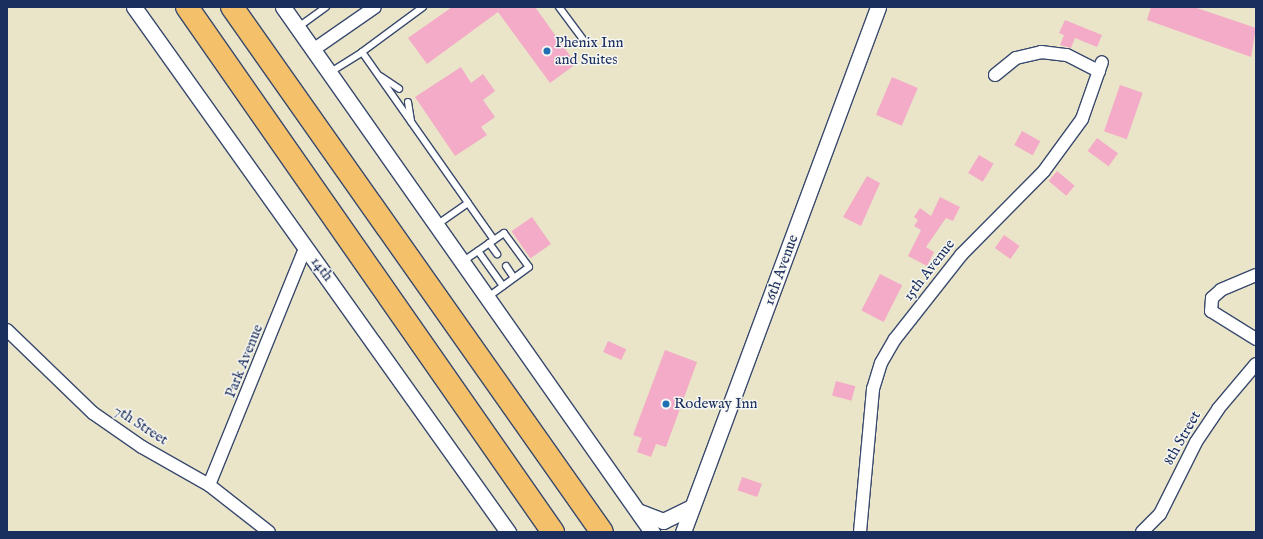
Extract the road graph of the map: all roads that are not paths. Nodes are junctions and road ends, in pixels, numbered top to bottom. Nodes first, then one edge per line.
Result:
1 (134, 7) edge
2 (187, 7) edge
3 (232, 7) edge
4 (283, 7) edge
5 (326, 7) edge
6 (375, 7) edge
7 (423, 7) edge
8 (560, 7) edge
9 (878, 7) edge
10 (297, 28) junction
11 (585, 42) dead end
12 (313, 50) junction
13 (362, 52) junction
14 (329, 73) junction
15 (378, 75) junction
16 (995, 75) dead end
17 (399, 89) dead end
18 (408, 102) dead end
19 (411, 122) junction
20 (468, 203) junction
21 (436, 225) junction
22 (491, 242) junction
23 (305, 248) junction
24 (478, 251) junction
25 (497, 254) dead end
26 (462, 262) junction
27 (506, 266) dead end
28 (1256, 275) edge
29 (514, 278) junction
30 (503, 286) junction
31 (487, 298) junction
32 (7, 330) edge
33 (1256, 340) edge
34 (1256, 364) edge
35 (209, 485) junction
36 (692, 507) junction
37 (635, 508) junction
38 (269, 532) edge
39 (508, 532) edge
40 (553, 532) edge
41 (602, 532) edge
42 (652, 532) edge
43 (683, 532) edge
44 (860, 532) edge
45 (1142, 532) edge

1 - 23 street, 14th
2 - 40 highway
3 - 41 highway
4 - 10 street
5 - 10 lane
6 - 12 street
7 - 13 lane
8 - 11 lane
9 - 36 street, 16th Avenue
10 - 12 street
12 - 14 street
13 - 14 lane
13 - 15 lane
14 - 21 street
15 - 17 lane
15 - 19 lane
16 - 44 street, 15th Avenue
18 - 19 lane
19 - 20 lane
20 - 21 lane
20 - 22 lane
21 - 26 street
22 - 24 lane
22 - 25 lane
22 - 29 lane
23 - 35 street, Park Avenue
23 - 39 street, 14th
24 - 26 lane
24 - 30 lane
26 - 31 street
27 - 29 lane
28 - 33 street
29 - 30 lane
30 - 31 lane
31 - 37 street
32 - 35 street, 7th Street
34 - 45 street, 8th Street
35 - 38 street, 7th Street
36 - 37 street
36 - 43 street, 16th Avenue
37 - 42 street

